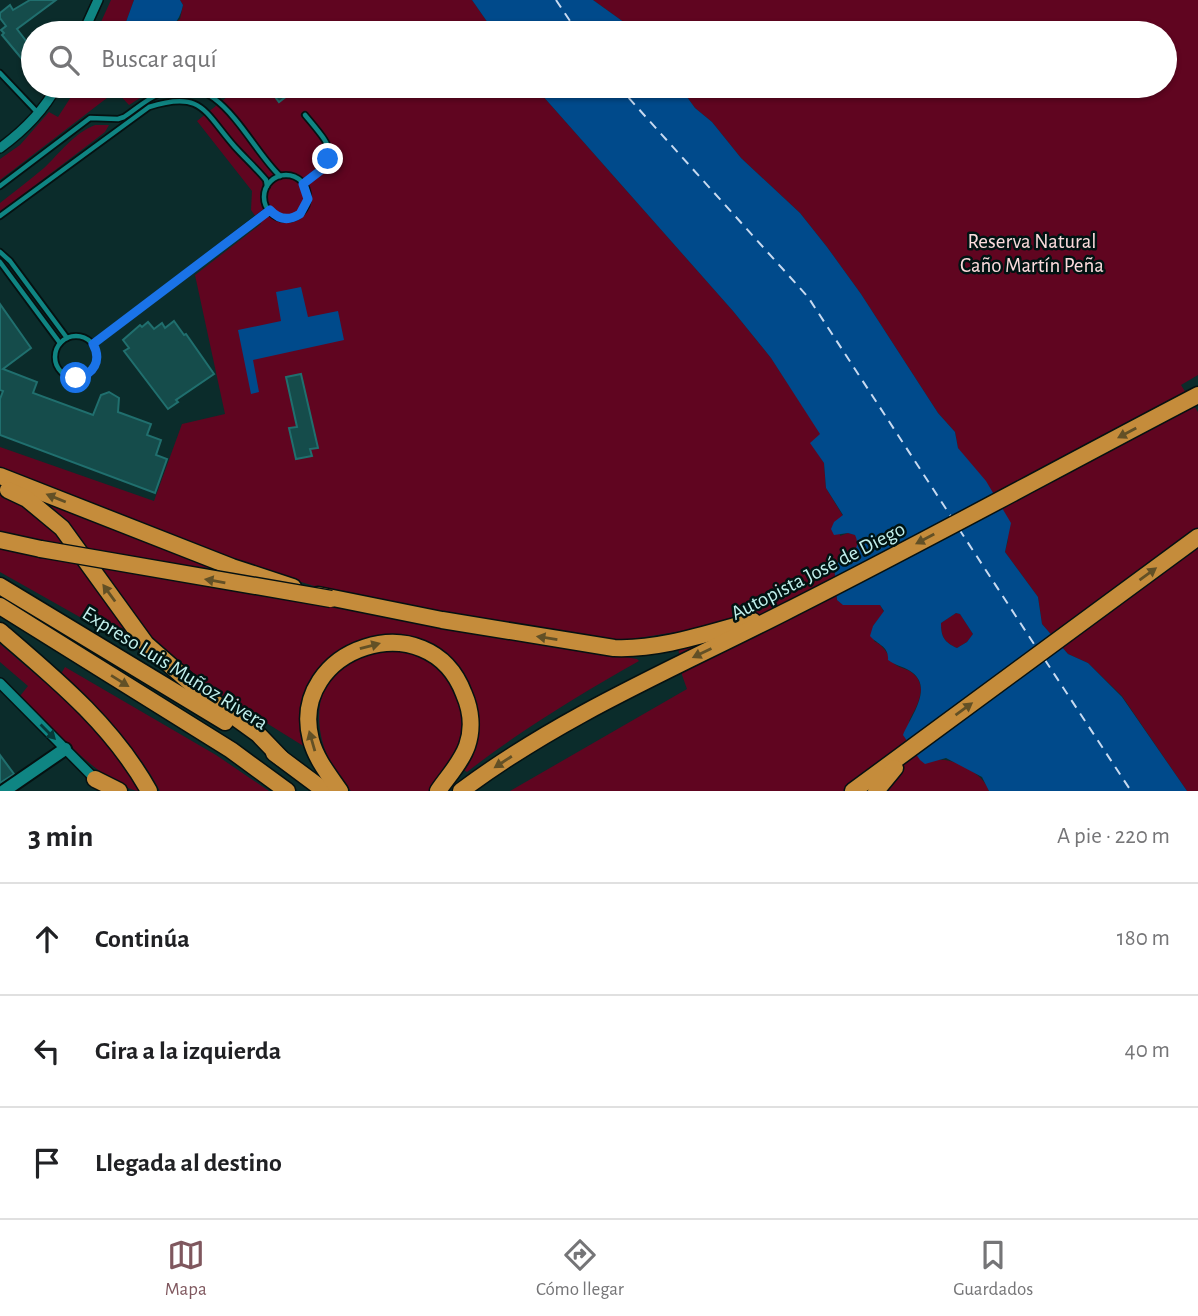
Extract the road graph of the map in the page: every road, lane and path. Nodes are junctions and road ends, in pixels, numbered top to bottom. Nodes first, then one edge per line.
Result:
1 (98, 0) edge
2 (88, 21) edge
3 (0, 73) edge
4 (21, 95) edge
5 (24, 98) edge
6 (48, 98) edge
7 (153, 98) edge
8 (214, 98) edge
9 (37, 112) junction
10 (305, 115) dead end
11 (2, 144) edge
12 (280, 176) junction
13 (303, 184) junction
14 (0, 186) edge
15 (267, 186) junction
16 (270, 210) junction
17 (0, 216) edge
18 (0, 252) edge
19 (10, 261) junction
20 (1, 265) edge
21 (34, 293) junction
22 (27, 299) junction
23 (67, 338) junction
24 (60, 343) junction
25 (93, 344) junction
26 (1193, 398) edge
27 (0, 476) edge
28 (0, 486) edge
29 (1198, 537) edge
30 (0, 540) edge
31 (0, 586) edge
32 (331, 599) junction
33 (0, 606) edge
34 (789, 610) junction
35 (0, 631) edge
36 (0, 683) edge
37 (65, 749) junction
38 (909, 749) junction
39 (281, 758) junction
40 (95, 779) junction
41 (4, 791) edge
42 (106, 791) edge
43 (119, 791) edge
44 (149, 791) edge
45 (287, 791) edge
46 (325, 791) edge
47 (340, 791) edge
48 (438, 791) edge
49 (461, 791) edge
50 (853, 791) edge
51 (876, 791) edge

1 - 2 street
3 - 4 lane
5 - 9 lane
6 - 9 street
7 - 14 lane
8 - 12 lane
9 - 11 street
10 - 13 lane
12 - 13 lane
12 - 15 lane
13 - 16 lane
15 - 16 lane
15 - 17 lane
16 - 25 lane
18 - 19 lane
19 - 20 lane
19 - 21 lane
20 - 22 lane
21 - 22 lane
21 - 23 lane
22 - 24 lane
23 - 24 lane
23 - 25 lane
24 - 25 lane
26 -> 34 highway, Autopista José de Diego
32 -> 27 highway, bridge
39 -> 28 highway
38 -> 29 highway
32 -> 30 highway, bridge
31 - 39 highway, Expreso Luis Muñoz Rivera
34 -> 32 highway
33 -> 45 highway, Expreso Luis Muñoz Rivera
34 -> 49 highway, Autopista José de Diego
35 - 44 highway
36 -> 37 street
37 - 40 street
37 - 41 street
38 - 50 highway
38 - 51 highway
39 - 46 highway, Expreso Luis Muñoz Rivera
40 - 42 street
40 - 43 highway
47 -> 48 highway

